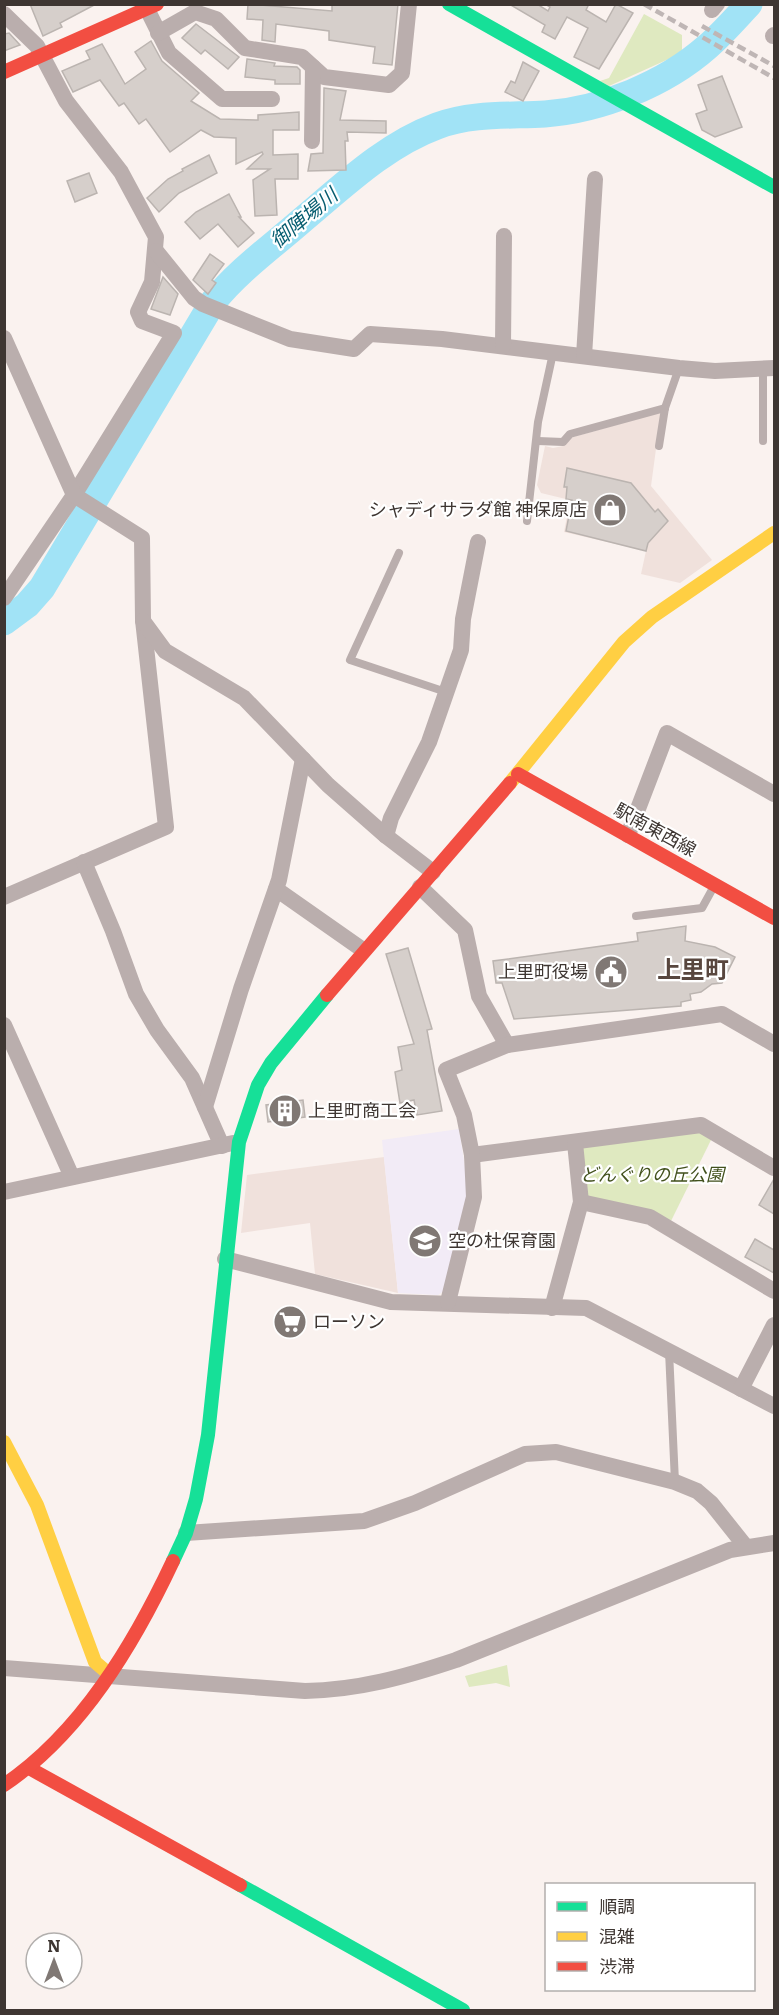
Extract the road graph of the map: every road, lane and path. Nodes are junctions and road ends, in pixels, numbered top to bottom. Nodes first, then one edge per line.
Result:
1 (409, 4) edge
2 (449, 4) edge
3 (152, 7) edge
4 (4, 14) edge
5 (158, 33) junction
6 (43, 56) junction
7 (313, 66) junction
8 (4, 72) edge
9 (272, 99) dead end
10 (312, 141) dead end
11 (595, 179) dead end
12 (774, 187) edge
13 (504, 236) dead end
14 (156, 251) junction
15 (4, 338) edge
16 (503, 346) junction
17 (553, 352) junction
18 (585, 356) junction
19 (679, 368) junction
20 (769, 368) edge
21 (665, 408) junction
22 (538, 441) junction
23 (763, 441) dead end
24 (659, 446) dead end
25 (77, 497) junction
26 (527, 521) dead end
27 (774, 533) edge
28 (478, 542) dead end
29 (399, 553) dead end
30 (4, 598) edge
31 (143, 620) junction
32 (446, 692) junction
33 (303, 759) junction
34 (518, 774) junction
35 (774, 794) edge
36 (628, 835) junction
37 (386, 836) junction
38 (84, 862) junction
39 (433, 872) junction
40 (715, 884) junction
41 (420, 887) junction
42 (276, 889) junction
43 (4, 897) edge
44 (636, 916) dead end
45 (774, 918) edge
46 (363, 950) junction
47 (4, 1025) edge
48 (507, 1044) junction
49 (774, 1044) edge
50 (205, 1107) junction
51 (239, 1142) junction
52 (575, 1143) junction
53 (222, 1146) junction
54 (472, 1155) junction
55 (774, 1168) edge
56 (72, 1178) junction
57 (4, 1192) edge
58 (581, 1202) junction
59 (225, 1259) junction
60 (774, 1291) edge
61 (448, 1302) junction
62 (552, 1308) junction
63 (774, 1325) edge
64 (669, 1350) junction
65 (741, 1389) junction
66 (774, 1406) edge
67 (4, 1442) edge
68 (675, 1482) junction
69 (186, 1533) junction
70 (774, 1543) edge
71 (746, 1547) junction
72 (4, 1668) edge
73 (109, 1674) junction
74 (29, 1768) junction
75 (4, 1785) edge
76 (463, 2010) edge

1 - 7 street
2 - 12 street
3 - 5 street
3 - 6 street
4 - 6 street
5 - 7 street
5 - 9 street
6 - 8 street
6 - 14 street
7 - 10 street
11 - 18 street
13 - 16 street
14 - 16 street
14 - 25 street
15 - 25 street
16 - 17 street
17 - 18 street
17 - 22 lane
18 - 19 street
19 - 20 street
19 - 21 lane
20 - 23 lane
21 - 22 lane
21 - 24 lane
22 - 26 lane
25 - 30 street
25 - 31 street
27 - 34 street
28 - 32 street
29 - 32 lane
31 - 33 street
31 - 38 street
32 - 37 street
33 - 37 street
33 - 42 street
34 - 36 street, 駅南東西線
34 - 39 street
35 - 36 street
36 - 40 street, 駅南東西線
37 - 39 street
38 - 43 street
38 - 50 street
39 - 41 street
40 - 44 lane
40 - 45 street, 駅南東西線
41 - 46 street
41 - 48 street
42 - 46 street
42 - 50 street
46 - 51 street
47 - 56 street
48 - 49 street
48 - 54 street
50 - 53 street
51 - 53 street
51 - 59 street
52 - 54 street
52 - 55 street
52 - 58 street
53 - 56 street
54 - 61 street
56 - 57 street
58 - 60 street
58 - 62 street
59 - 61 street
59 - 69 street
61 - 62 street
62 - 64 street
63 - 65 street
64 - 65 street
64 - 68 lane
65 - 66 street
67 - 73 street
68 - 69 street
68 - 71 street
69 - 73 street
70 - 71 street
71 - 73 street
72 - 73 street
73 - 74 street
74 - 75 street
74 - 76 street

